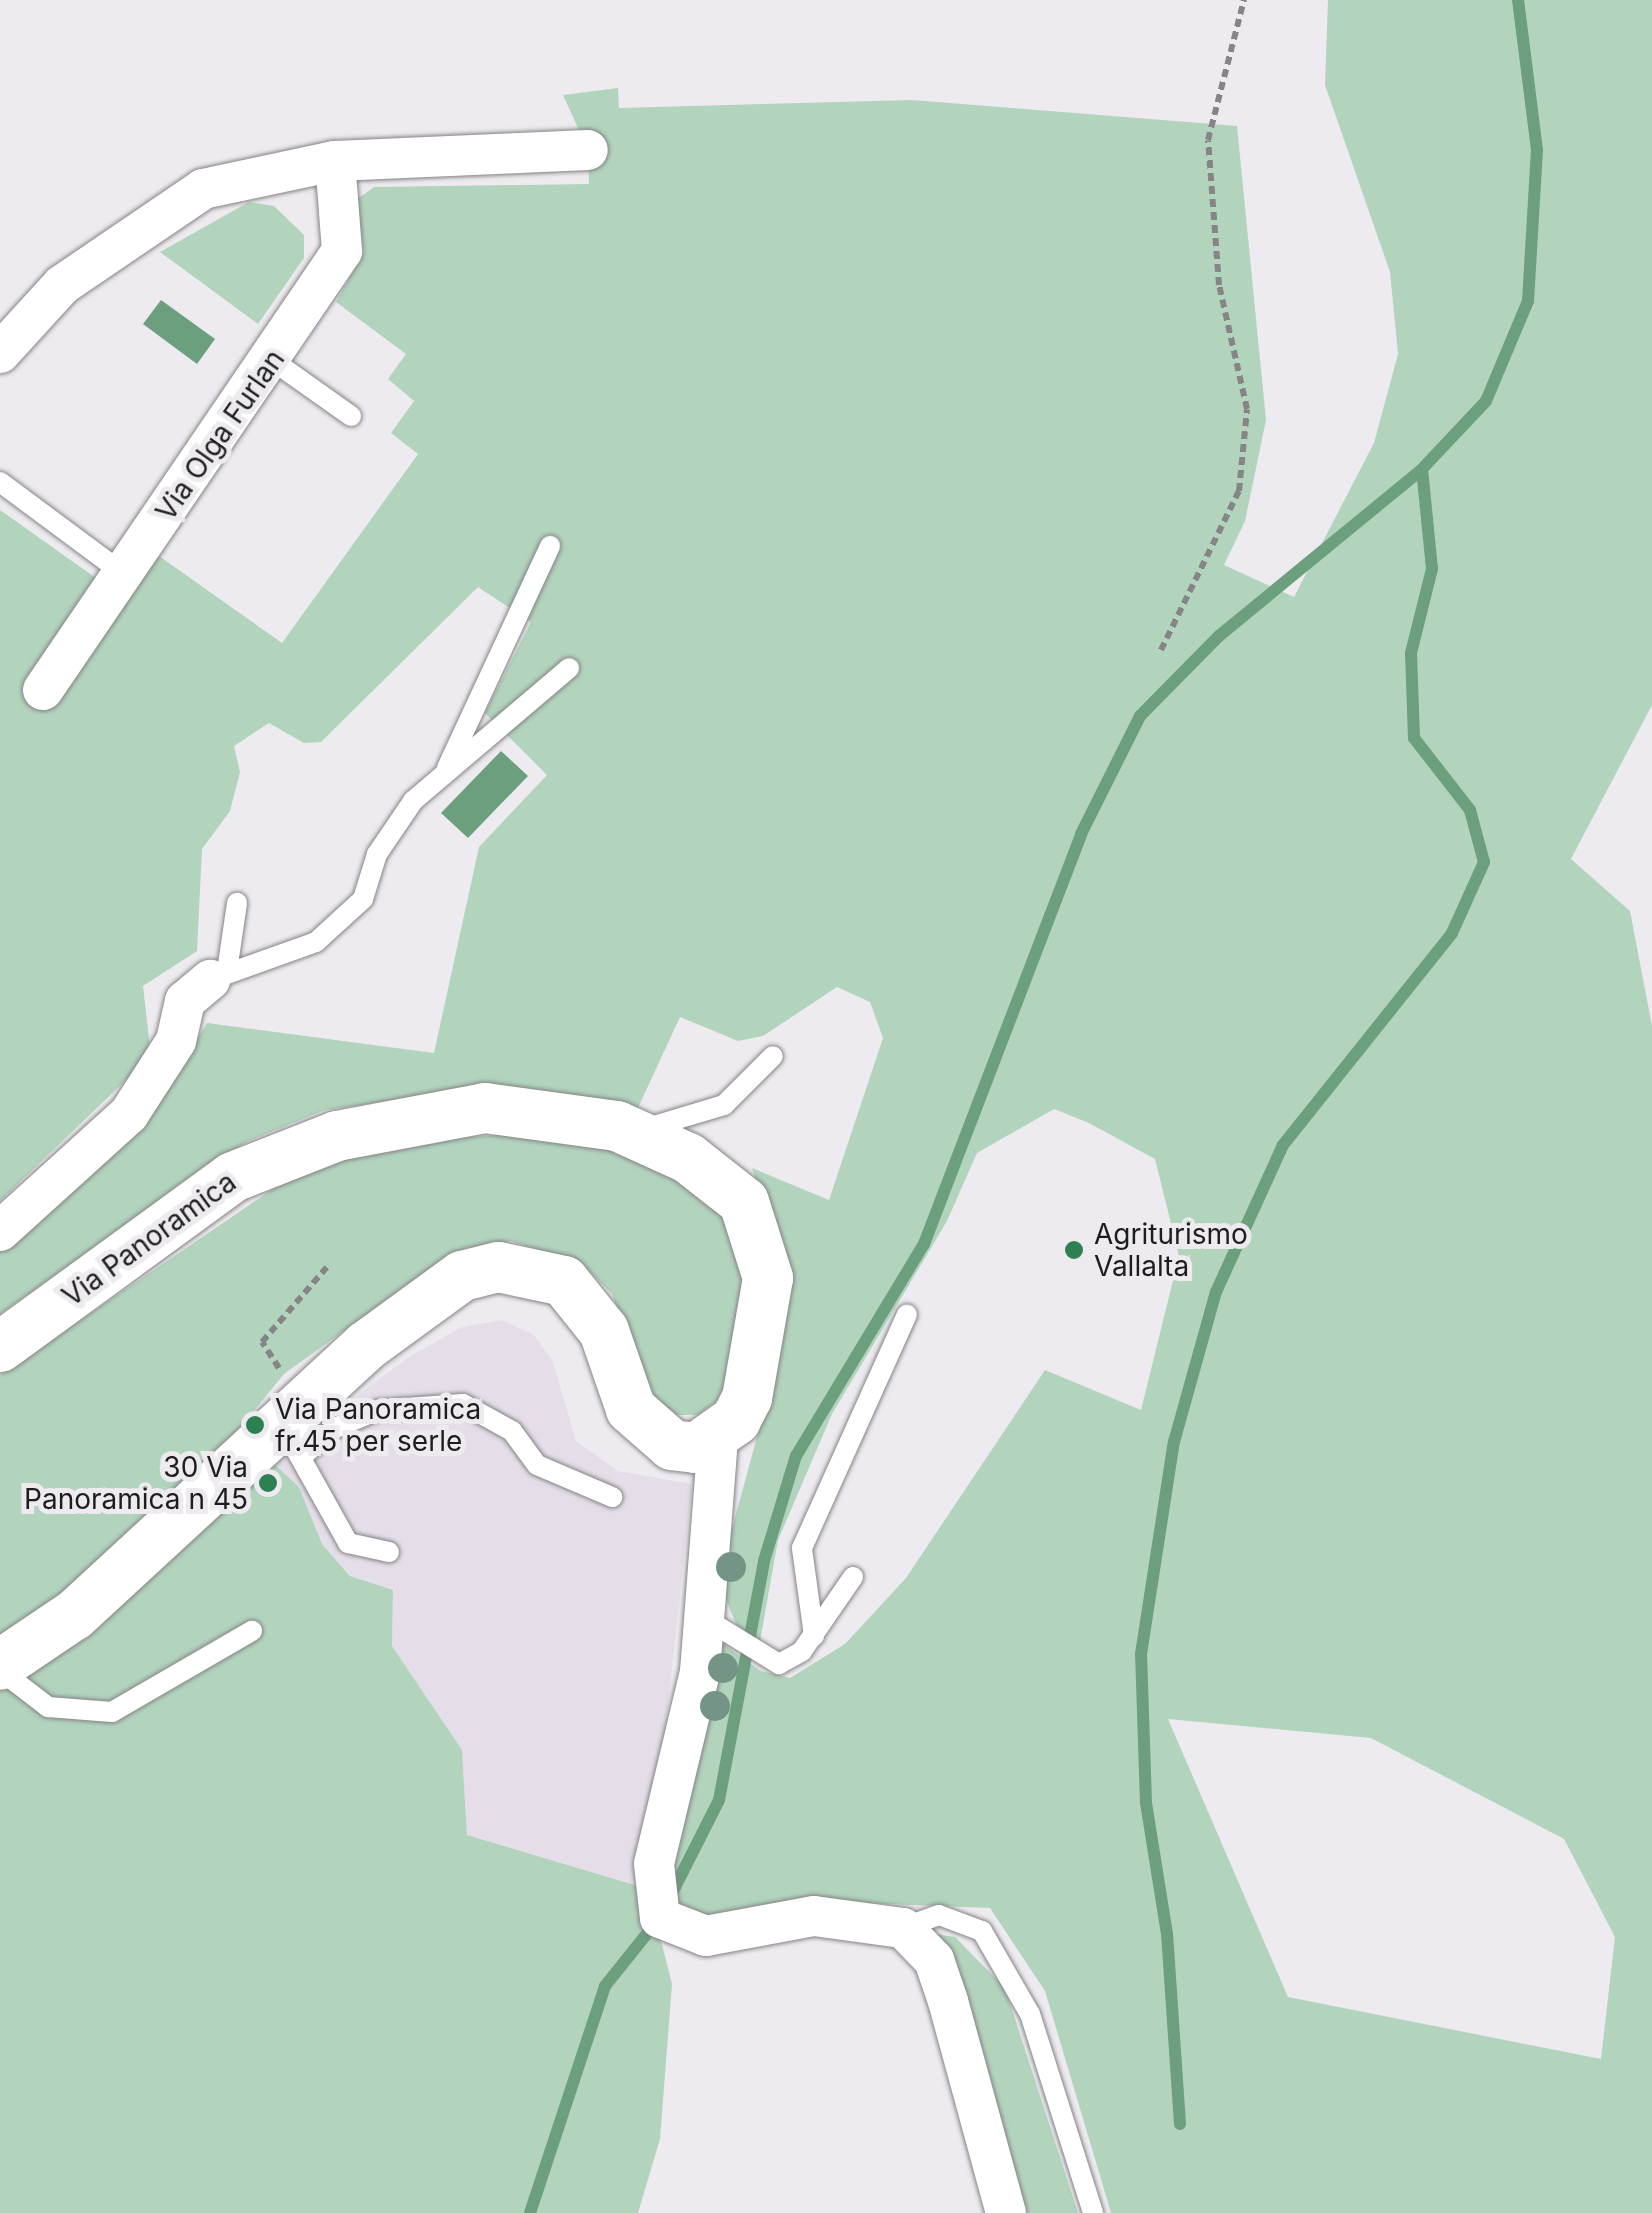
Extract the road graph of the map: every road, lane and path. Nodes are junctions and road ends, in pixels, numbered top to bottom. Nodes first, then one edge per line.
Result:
1 (1244, 0) edge
2 (588, 150) dead end
3 (335, 160) junction
4 (0, 353) edge
5 (272, 360) junction
6 (350, 416) dead end
7 (0, 482) edge
8 (550, 546) dead end
9 (124, 574) junction
10 (1161, 650) dead end
11 (569, 668) dead end
12 (43, 690) dead end
13 (444, 774) junction
14 (237, 903) dead end
15 (218, 975) junction
16 (773, 1056) dead end
17 (632, 1132) junction
18 (0, 1231) edge
19 (327, 1267) dead end
20 (907, 1314) dead end
21 (0, 1347) edge
22 (318, 1388) junction
23 (718, 1438) junction
24 (289, 1443) junction
25 (612, 1497) dead end
26 (389, 1552) dead end
27 (852, 1577) dead end
28 (714, 1626) junction
29 (252, 1632) dead end
30 (814, 1636) junction
31 (0, 1667) edge
32 (903, 1928) junction
33 (1006, 2213) edge
34 (1093, 2213) edge

1 - 10 path
2 - 3 street
3 - 4 street
3 - 5 street, Via Olga Furlan
5 - 6 lane
5 - 9 street, Via Olga Furlan
7 - 9 lane
8 - 13 lane
9 - 12 street, Via Olga Furlan
11 - 13 lane
13 - 15 lane
14 - 15 lane
15 - 18 street
16 - 17 lane
17 - 21 street, Via Panoramica
17 - 23 street, Via Panoramica
19 - 22 path
20 - 30 lane
22 - 23 street
22 - 24 street
23 - 28 street
24 - 25 lane
24 - 26 lane
24 - 31 street
27 - 30 lane
28 - 30 lane
28 - 32 street
29 - 31 lane
32 - 33 street
32 - 34 lane

